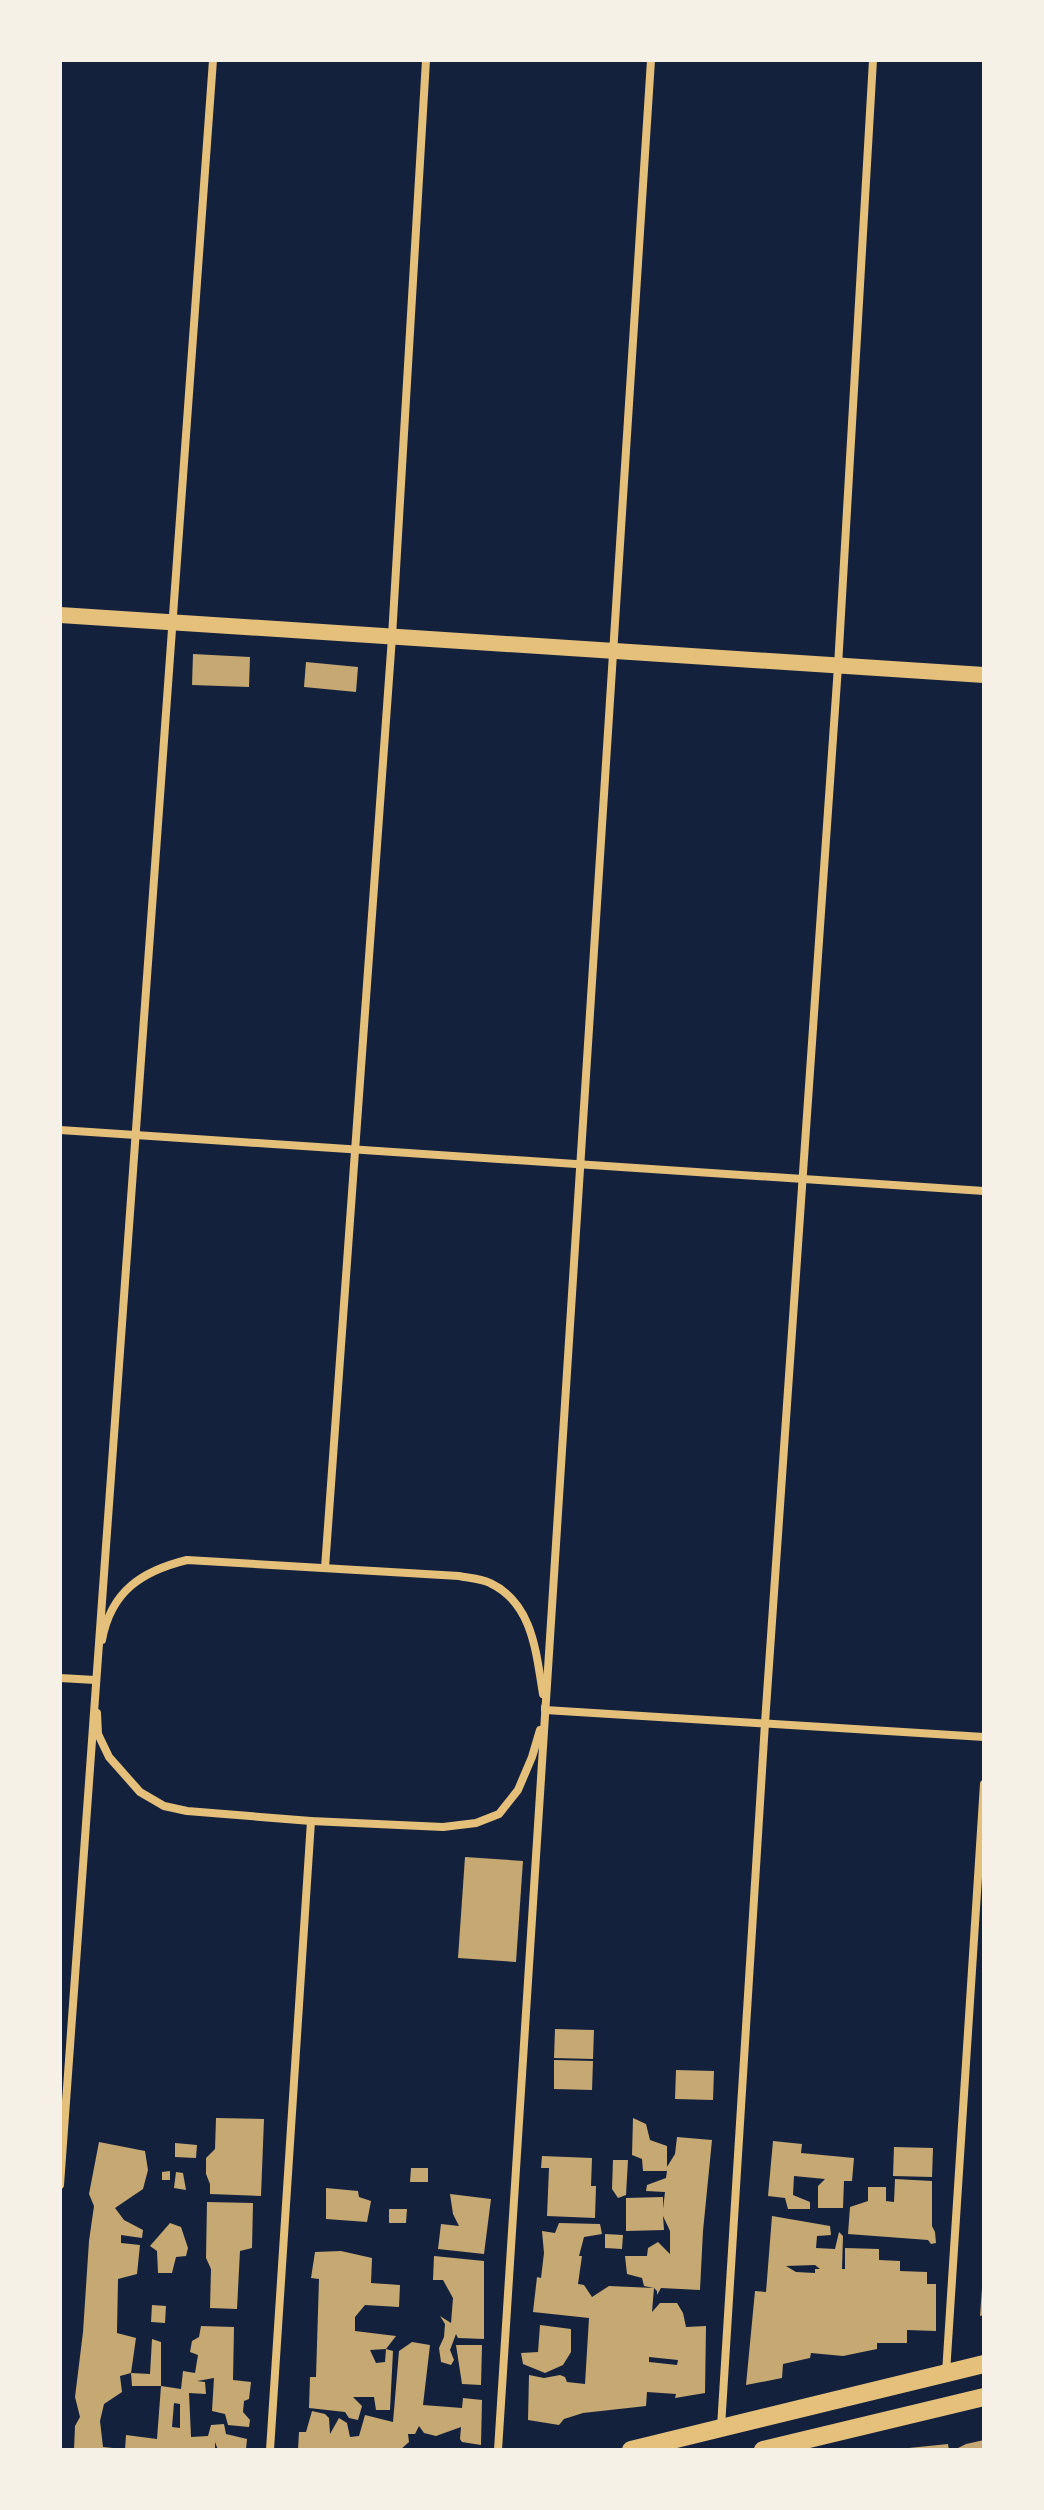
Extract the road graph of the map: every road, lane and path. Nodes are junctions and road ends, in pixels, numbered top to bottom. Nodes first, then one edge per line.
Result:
1 (213, 60) edge
2 (426, 60) edge
3 (651, 60) edge
4 (873, 60) edge
5 (60, 615) edge
6 (172, 623) junction
7 (392, 637) junction
8 (613, 652) junction
9 (838, 666) junction
10 (984, 675) edge
11 (60, 1130) edge
12 (135, 1135) junction
13 (353, 1149) junction
14 (580, 1164) junction
15 (802, 1178) junction
16 (984, 1191) edge
17 (325, 1568) junction
18 (60, 1678) edge
19 (95, 1680) junction
20 (545, 1710) junction
21 (765, 1723) junction
22 (984, 1737) edge
23 (984, 1784) edge
24 (311, 1821) junction
25 (61, 2151) edge
26 (60, 2185) edge
27 (984, 2364) edge
28 (946, 2373) junction
29 (984, 2397) edge
30 (721, 2428) junction
31 (772, 2449) edge
32 (270, 2450) edge
33 (498, 2450) edge
34 (631, 2450) edge

1 - 6 street
2 - 7 street
3 - 8 street
4 - 9 street
5 - 6 main road
6 - 7 main road
6 - 12 street
7 - 8 main road
7 - 13 street
8 - 9 main road
8 - 14 street
9 - 10 main road
9 - 15 street
11 - 12 street
12 - 13 street
12 - 19 street
13 - 14 street
13 - 17 street
14 - 15 street
14 - 20 street
15 - 16 street
15 - 21 street
17 - 19 street
17 - 20 street
18 - 19 street
19 - 24 street
19 - 25 street
20 - 21 street
20 - 24 street
20 - 33 street
21 - 22 street
21 - 30 street
23 - 28 street
24 - 32 street
25 - 26 street
27 - 28 main road
28 - 30 main road
29 - 31 main road
30 - 34 main road

